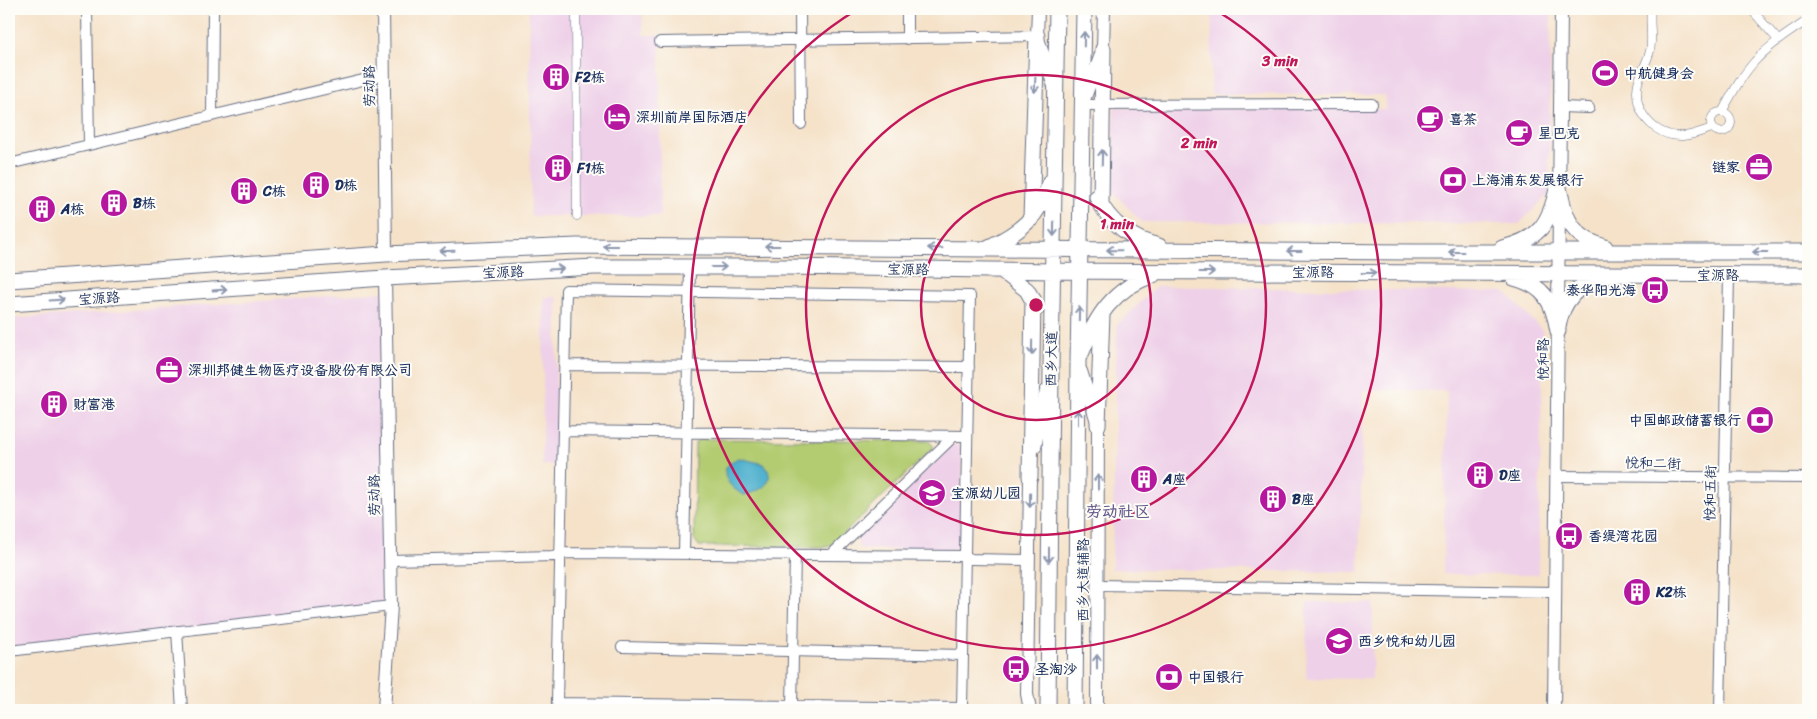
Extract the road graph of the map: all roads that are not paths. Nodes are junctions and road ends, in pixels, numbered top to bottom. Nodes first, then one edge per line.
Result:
1 (87, 9) edge
2 (213, 9) edge
3 (384, 9) edge
4 (576, 9) edge
5 (800, 9) edge
6 (907, 9) edge
7 (1038, 9) edge
8 (1058, 9) edge
9 (1084, 9) edge
10 (1104, 9) edge
11 (1562, 9) edge
12 (1651, 9) edge
13 (1751, 9) edge
14 (1808, 20) edge
15 (1037, 36) junction
16 (906, 39) junction
17 (800, 40) junction
18 (1778, 40) junction
19 (660, 42) dead end
20 (1103, 49) junction
21 (384, 75) junction
22 (1056, 93) junction
23 (1372, 104) dead end
24 (1082, 105) junction
25 (1102, 105) junction
26 (1560, 107) junction
27 (1589, 108) dead end
28 (1722, 112) junction
29 (212, 116) junction
30 (801, 124) dead end
31 (1712, 128) junction
32 (89, 145) junction
33 (1082, 153) junction
34 (1055, 159) junction
35 (9, 164) edge
36 (1558, 183) junction
37 (1101, 206) junction
38 (578, 216) dead end
39 (1030, 219) junction
40 (958, 249) junction
41 (986, 249) junction
42 (1053, 250) junction
43 (1080, 250) junction
44 (1180, 251) junction
45 (1557, 251) junction
46 (1631, 251) junction
47 (1485, 252) junction
48 (1808, 252) edge
49 (386, 254) junction
50 (690, 267) junction
51 (958, 270) junction
52 (1001, 270) junction
53 (1053, 271) junction
54 (1080, 271) junction
55 (1182, 271) junction
56 (1478, 274) junction
57 (1557, 274) junction
58 (1620, 275) junction
59 (1808, 275) edge
60 (1729, 276) junction
61 (385, 278) junction
62 (9, 280) edge
63 (689, 292) junction
64 (1033, 299) junction
65 (9, 304) edge
66 (1102, 312) junction
67 (1558, 331) junction
68 (1078, 363) junction
69 (564, 365) junction
70 (688, 365) junction
71 (1051, 366) junction
72 (969, 367) junction
73 (1098, 425) junction
74 (563, 432) junction
75 (686, 433) junction
76 (954, 436) junction
77 (967, 436) junction
78 (1557, 476) junction
79 (1030, 477) junction
80 (1724, 478) junction
81 (1808, 478) edge
82 (560, 553) junction
83 (684, 554) junction
84 (795, 555) junction
85 (830, 555) junction
86 (965, 556) junction
87 (390, 560) junction
88 (1029, 560) junction
89 (1098, 585) junction
90 (1556, 592) junction
91 (391, 606) junction
92 (177, 631) junction
93 (622, 647) dead end
94 (792, 650) junction
95 (9, 651) edge
96 (963, 655) junction
97 (792, 706) junction
98 (182, 710) edge
99 (384, 710) edge
100 (1030, 710) edge
101 (1048, 710) edge
102 (1075, 710) edge
103 (1097, 710) edge
104 (1554, 710) edge
105 (1720, 710) edge

1 - 32 street
2 - 29 street
3 - 21 street, 劳动路
4 - 38 street
5 - 17 street
6 - 16 street
7 - 15 street
8 - 22 main road, 西乡大道
24 -> 9 main road, 西乡大道
10 - 20 street
11 - 26 street, 悦和路
12 - 31 street
13 - 18 street
14 - 18 street
15 - 16 street
15 - 22 street
15 -> 39 main road
16 - 17 street
17 - 19 street
17 - 30 street
18 - 28 street
20 - 24 street
20 - 25 main road
21 - 29 street
21 - 49 street, 劳动路
22 - 34 main road, 西乡大道
23 - 25 street
24 - 25 street
24 - 33 main road, 西乡大道
37 -> 25 main road
26 - 27 street
26 - 36 street, 悦和路
28 - 31 street
28 - 31 street
29 - 32 street
32 - 35 street
33 - 37 main road
33 - 43 main road, 西乡大道
34 - 39 main road
34 -> 42 main road, 西乡大道
36 - 45 street, 悦和路
36 - 46 main road
36 - 47 main road
37 - 44 main road
39 - 41 main road
40 - 41 main road, 宝源路
40 -> 49 main road, 宝源路
40 - 51 main road
41 - 42 main road, 宝源路
42 - 43 main road, 宝源路
42 - 53 main road, 西乡大道
44 -> 43 main road, 宝源路
43 - 54 main road, 西乡大道
47 -> 44 main road, 宝源路
45 - 46 main road, 宝源路
45 - 47 main road, 宝源路
45 - 57 street, 悦和路
48 -> 46 main road, 宝源路
49 - 62 main road, 宝源路
50 -> 51 main road, 宝源路
61 -> 50 main road, 宝源路
50 - 63 street
51 - 52 main road, 宝源路
52 - 53 main road, 宝源路
52 - 64 main road
53 - 54 main road, 宝源路
53 - 71 main road, 西乡大道
54 - 55 main road, 宝源路
68 -> 54 main road, 西乡大道
55 -> 56 main road, 宝源路
55 - 66 main road
56 - 57 main road, 宝源路
56 - 67 main road
57 - 58 main road, 宝源路
57 - 67 street, 悦和路
58 - 60 main road, 宝源路
58 - 67 main road
59 - 60 main road, 宝源路
60 - 80 street, 悦和五街
65 -> 61 main road, 宝源路
61 - 87 street, 劳动路
63 - 69 street
63 - 70 street
63 - 72 street
64 - 71 main road
64 -> 79 main road
66 - 68 main road
66 - 73 main road
67 - 78 street, 悦和路
68 - 73 street, 西乡大道辅路
102 -> 68 main road, 西乡大道
69 - 70 street
69 - 74 street
70 - 72 street
70 - 75 street
71 - 79 street
71 -> 101 main road, 西乡大道
72 - 77 street
89 -> 73 street, 西乡大道辅路
74 - 75 street
74 - 82 street
75 - 76 street
75 - 83 street
76 - 77 street
76 - 85 street
77 - 86 street
78 - 80 street, 悦和二街
78 - 90 street, 悦和路
79 -> 88 street
80 - 81 street, 悦和二街
80 - 105 street, 悦和五街
82 - 83 street
82 - 87 street
82 - 97 street
83 - 84 street
84 - 85 street
84 - 94 street
85 - 86 street
86 - 88 street
86 - 96 street
87 - 91 street, 劳动路
88 - 100 street
89 - 90 street
103 -> 89 street, 西乡大道辅路
90 - 104 street, 悦和路
91 - 92 street
91 - 99 street, 劳动路
92 - 95 street
92 - 98 street
93 - 94 street
94 - 96 street
94 - 97 street
96 - 97 street

